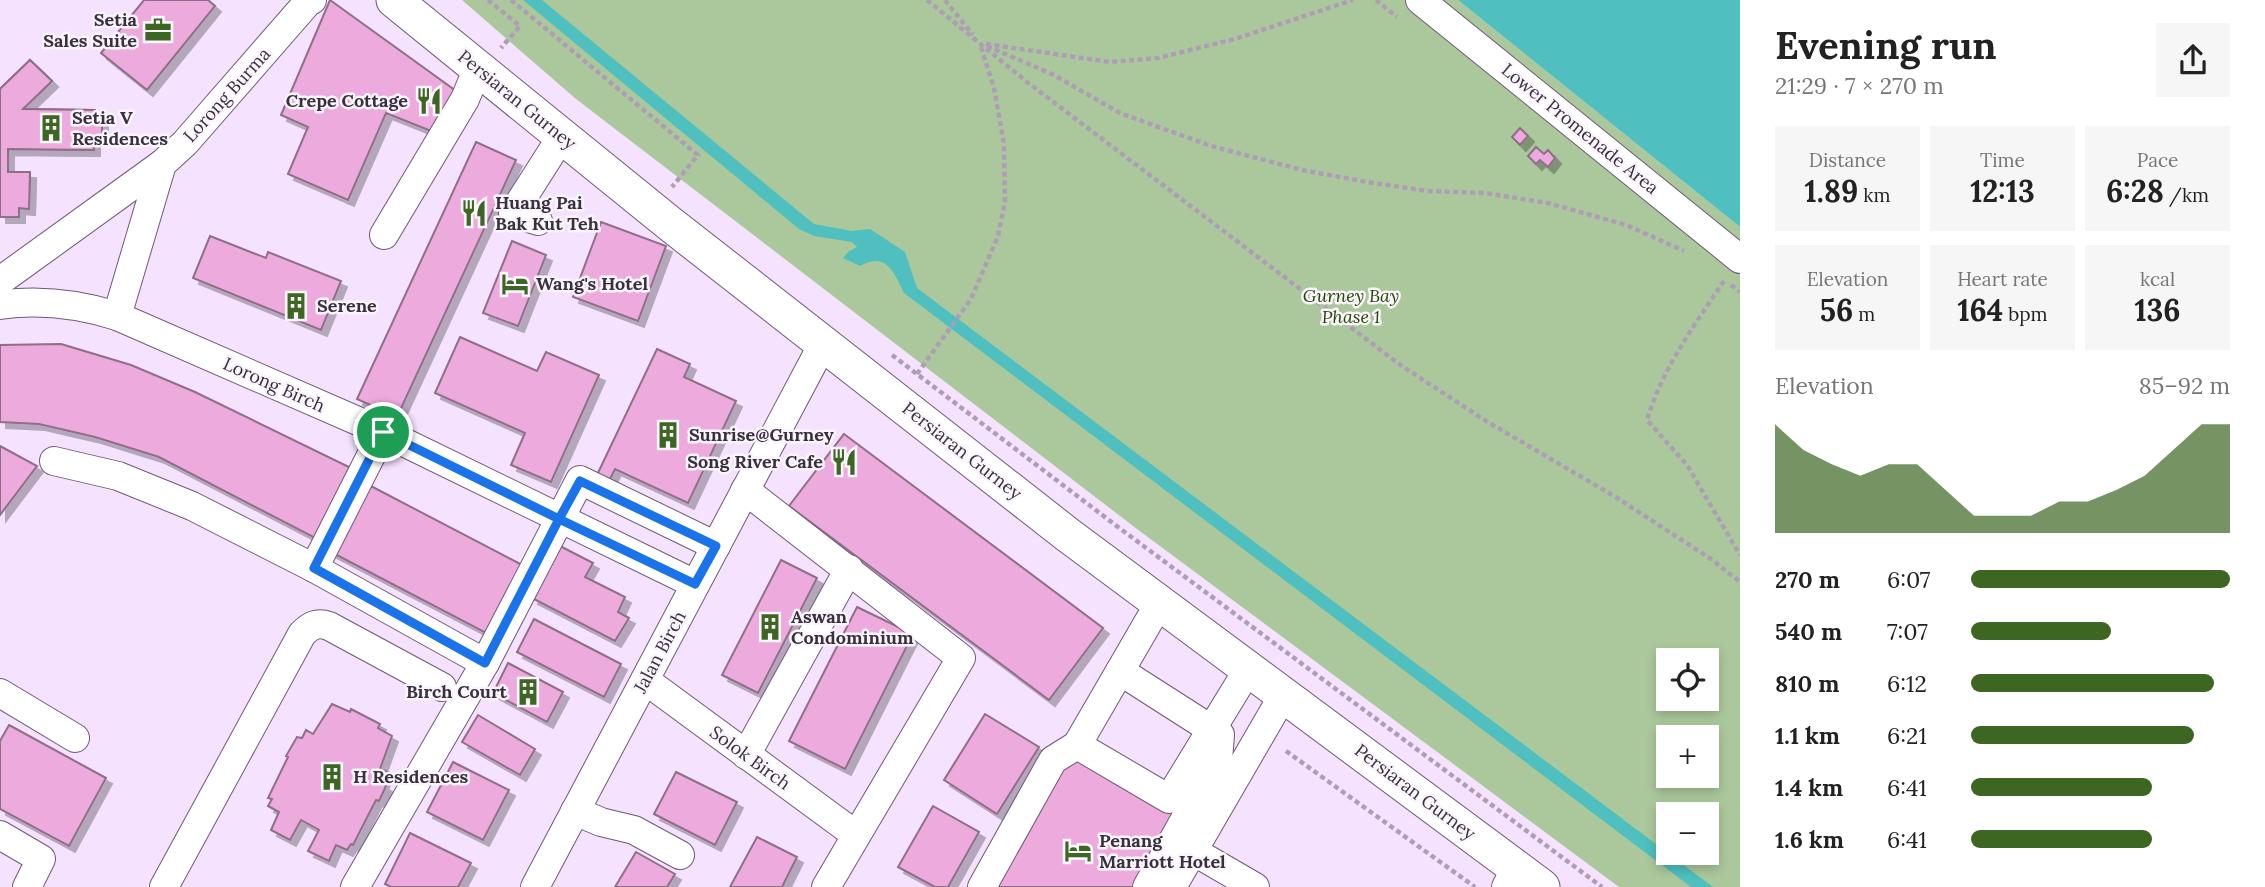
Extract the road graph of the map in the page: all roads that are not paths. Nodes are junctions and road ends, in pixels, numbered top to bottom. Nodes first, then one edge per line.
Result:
1 (312, 0) edge
2 (394, 0) edge
3 (1420, 0) edge
4 (490, 52) junction
5 (562, 136) junction
6 (162, 164) junction
7 (538, 222) dead end
8 (384, 235) dead end
9 (1740, 259) edge
10 (0, 281) edge
11 (0, 305) edge
12 (117, 316) junction
13 (824, 342) junction
14 (383, 432) junction
15 (54, 461) dead end
16 (746, 490) junction
17 (559, 519) junction
18 (716, 546) junction
19 (314, 568) junction
20 (849, 569) junction
21 (695, 584) junction
22 (1160, 602) junction
23 (485, 663) junction
24 (1249, 668) junction
25 (1120, 671) junction
26 (645, 680) junction
27 (442, 687) dead end
28 (1284, 694) junction
29 (2, 700) edge
30 (1212, 728) junction
31 (75, 738) dead end
32 (1077, 745) junction
33 (746, 755) junction
34 (575, 811) junction
35 (0, 835) edge
36 (856, 835) junction
37 (1193, 851) junction
38 (680, 856) dead end
39 (1522, 881) edge
40 (27, 887) edge
41 (164, 887) edge
42 (355, 887) edge
43 (535, 887) edge
44 (826, 887) edge
45 (982, 887) edge
46 (1147, 887) edge
47 (1172, 887) edge
48 (1255, 887) edge

1 - 6 street, Lorong Burma
2 - 4 main road, Persiaran Gurney
3 - 9 street, Lower Promenade Area
4 - 5 main road, Persiaran Gurney
4 - 8 street
5 - 7 street
5 - 13 main road, Persiaran Gurney
6 - 10 street, Lorong Burma
6 - 12 street
11 - 12 street, Lorong Birch
12 - 14 street, Lorong Birch
13 - 16 street, Jalan Birch
13 - 22 main road, Persiaran Gurney
14 - 17 street, Lorong Birch
14 - 19 street
15 - 19 street
16 - 18 street, Jalan Birch
16 - 20 street
17 - 18 street
17 - 21 street, Lorong Birch
17 - 23 street
18 - 21 street, Jalan Birch
19 - 23 street
20 - 33 street
20 - 36 street
21 - 26 street, Jalan Birch
22 - 24 main road, Persiaran Gurney
22 - 25 street
23 - 42 street
24 - 28 main road, Persiaran Gurney
24 - 30 street
25 - 30 street
25 - 32 street
26 - 33 street, Solok Birch
26 - 34 street, Jalan Birch
27 - 41 street
28 - 37 street
28 - 39 main road, Persiaran Gurney
29 - 31 street
30 - 32 street
30 - 46 street
32 - 45 street
33 - 36 street, Solok Birch
34 - 38 street
34 - 43 street, Jalan Birch
35 - 40 street
36 - 44 street
37 - 47 street
37 - 48 street

